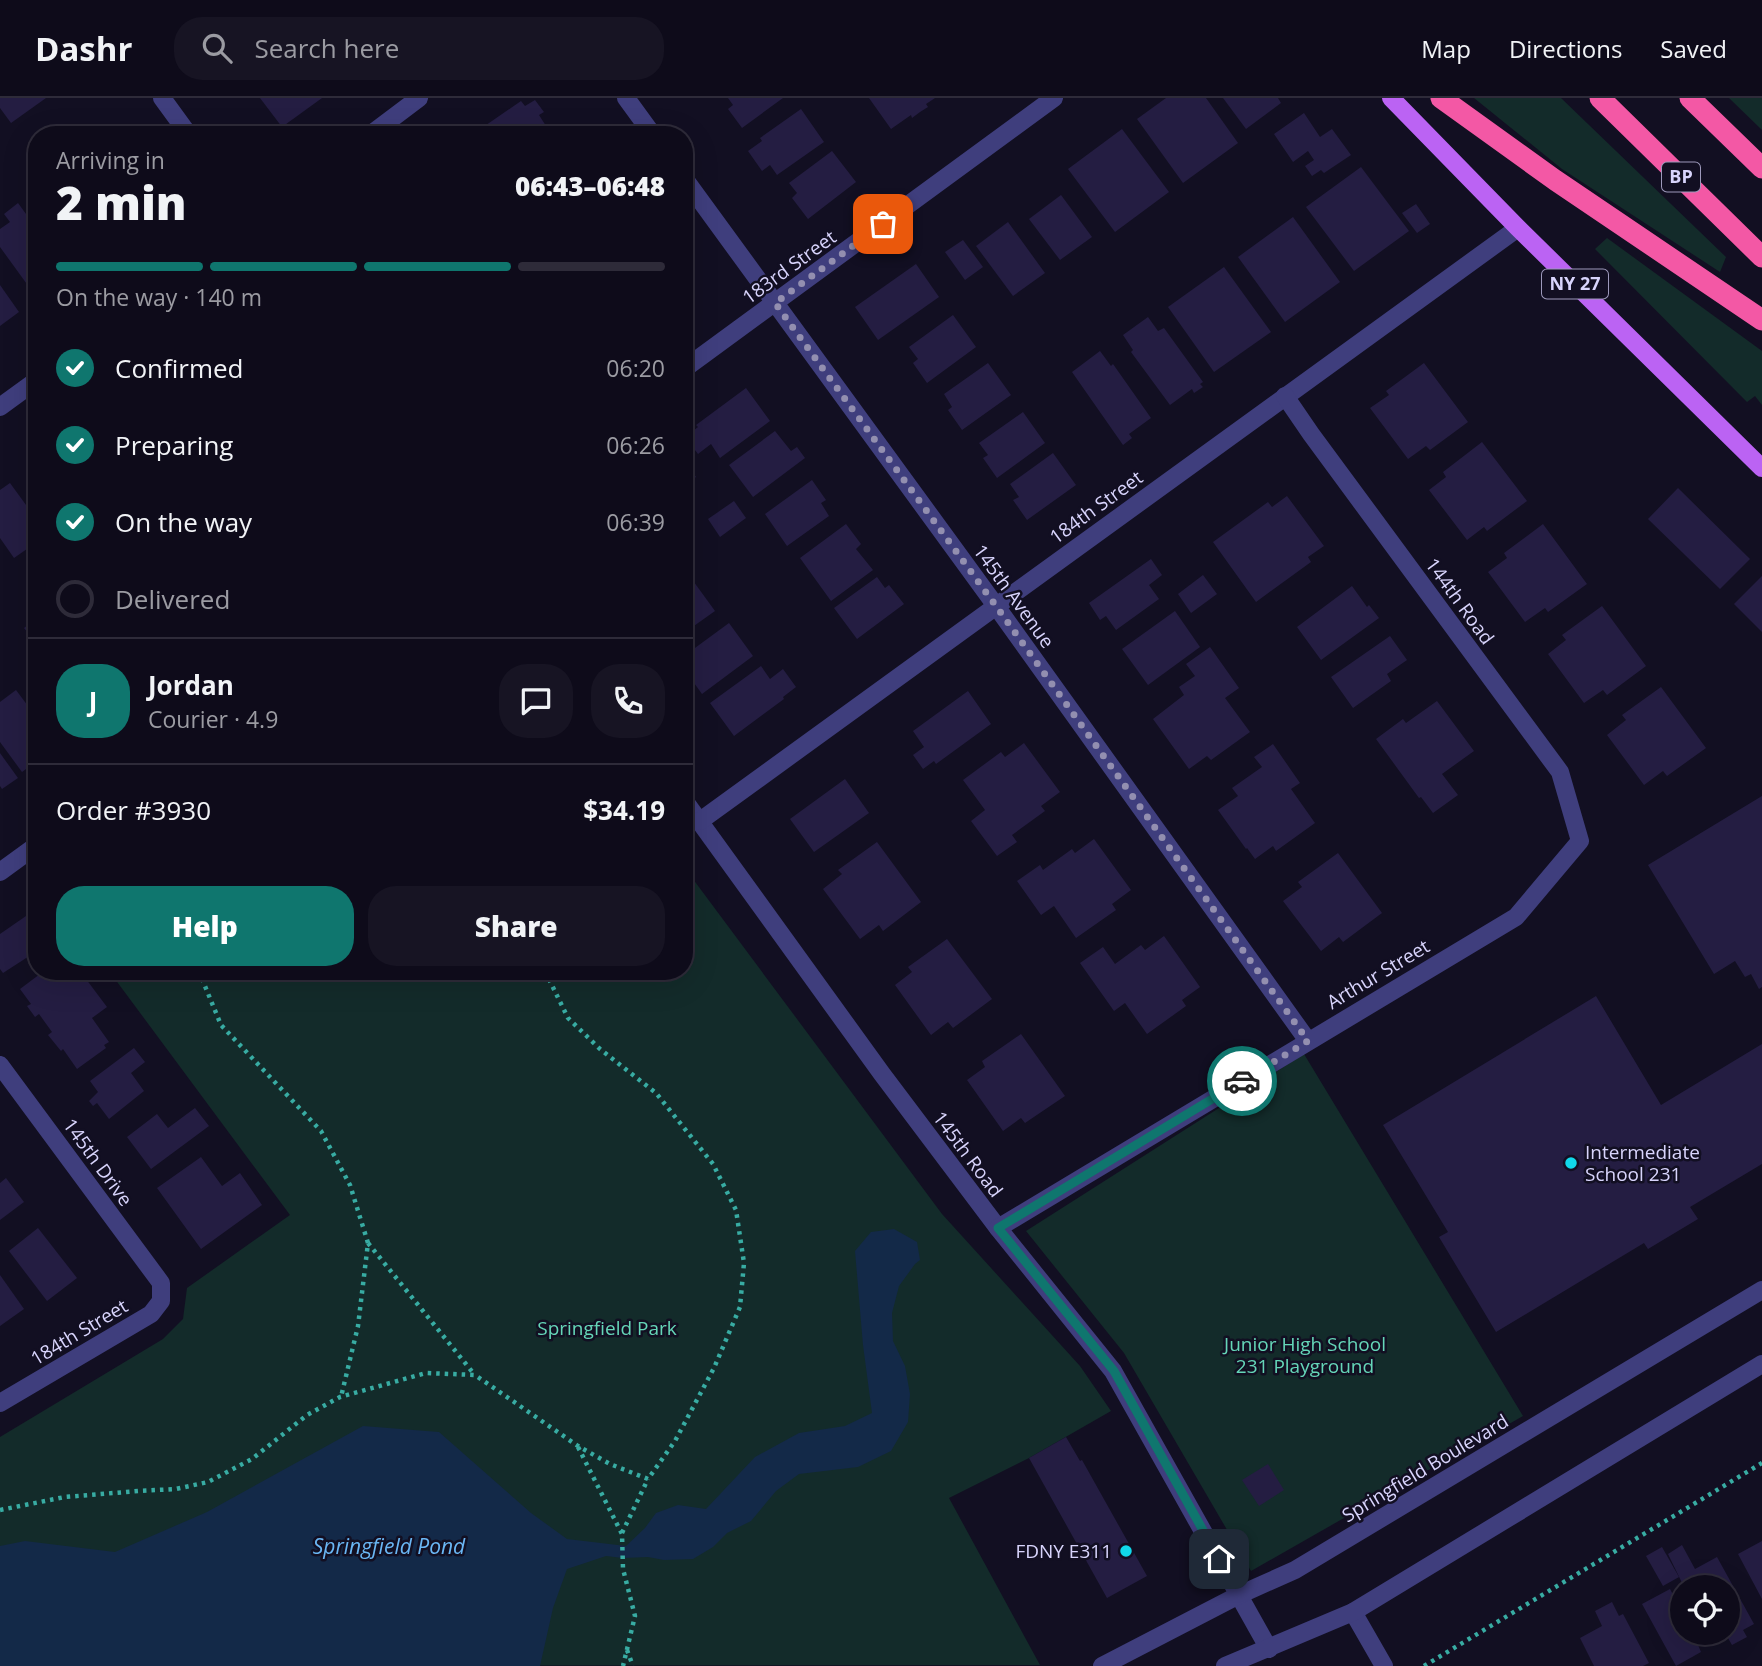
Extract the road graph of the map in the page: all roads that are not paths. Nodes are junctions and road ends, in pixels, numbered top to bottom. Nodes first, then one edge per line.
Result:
1 (162, 98) edge
2 (419, 98) edge
3 (626, 98) edge
4 (1055, 98) edge
5 (1391, 98) edge
6 (1441, 98) edge
7 (1600, 98) edge
8 (1690, 98) edge
9 (182, 126) edge
10 (382, 126) edge
11 (646, 126) edge
12 (1762, 168) edge
13 (693, 190) edge
14 (1518, 228) junction
15 (1762, 257) edge
16 (775, 303) junction
17 (1762, 320) edge
18 (693, 362) edge
19 (28, 387) edge
20 (1285, 396) junction
21 (0, 407) edge
22 (1762, 468) edge
23 (996, 606) junction
24 (693, 812) edge
25 (700, 821) junction
26 (1580, 841) joint
27 (28, 852) edge
28 (0, 872) edge
29 (1308, 1041) junction
30 (0, 1065) edge
31 (998, 1228) junction
32 (161, 1283) joint
33 (1762, 1290) edge
34 (1762, 1364) edge
35 (0, 1404) edge
36 (1239, 1595) junction
37 (1353, 1612) junction
38 (1269, 1648) junction
39 (1102, 1666) edge
40 (1225, 1666) edge
41 (1384, 1666) edge

1 - 9 street
2 - 10 street
3 - 11 street
4 - 16 street, 183rd Street
5 - 14 main road, NY 27
6 - 17 highway
7 - 15 highway, BP
8 - 12 highway
13 - 16 street, 145th Avenue
14 - 20 street, 184th Street
14 - 22 main road, NY 27
16 - 18 street, 183rd Street
16 - 23 street, 145th Avenue
19 - 21 street
20 - 23 street, 184th Street
20 - 26 street, 144th Road
23 - 25 street, 184th Street
23 - 29 street, 145th Avenue
24 - 25 street, 145th Road
25 - 31 street, 145th Road
26 - 29 street, Arthur Street
27 - 28 street
29 - 31 street, Arthur Street
30 - 32 street, 145th Drive
31 - 36 street, 145th Road
32 - 35 street, 184th Street
33 - 36 street, Springfield Boulevard
34 - 37 street
36 - 38 street, 145th Road
36 - 39 street, Springfield Boulevard
37 - 38 street
37 - 41 street
38 - 40 street

